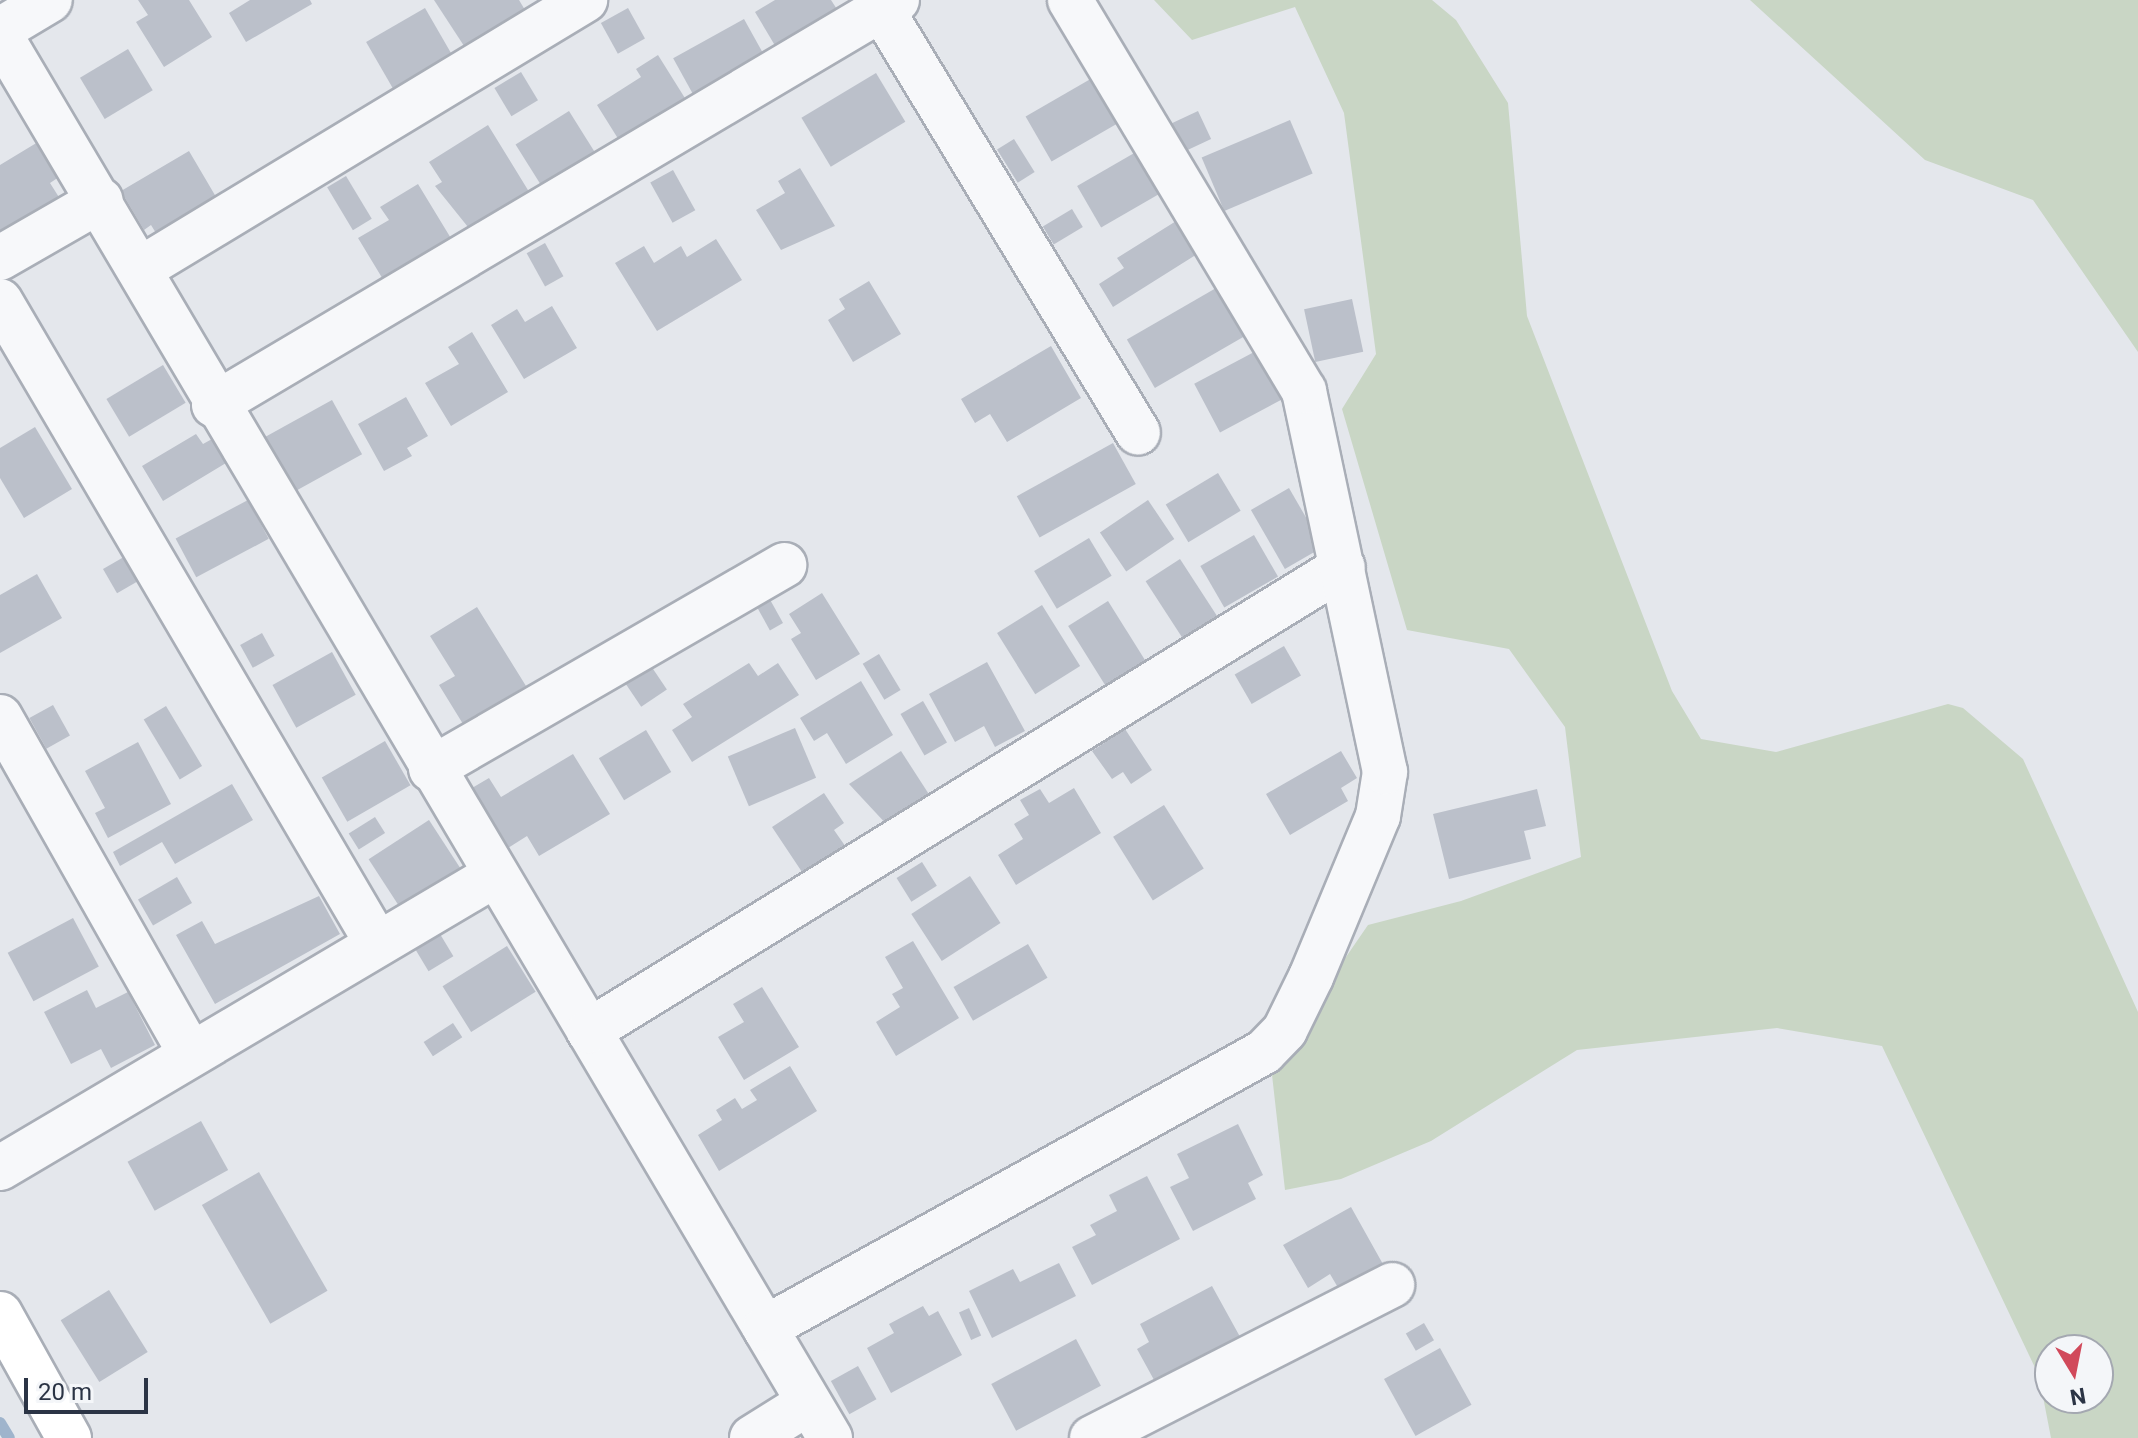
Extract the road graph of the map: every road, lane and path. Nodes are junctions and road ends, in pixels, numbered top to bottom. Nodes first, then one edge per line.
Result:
1 (50, 0) edge
2 (585, 0) edge
3 (1070, 0) edge
4 (890, 5) edge
5 (0, 32) edge
6 (101, 200) junction
7 (0, 258) edge
8 (142, 268) junction
9 (0, 301) edge
10 (214, 405) junction
11 (1138, 433) dead end
12 (784, 565) dead end
13 (1343, 567) junction
14 (0, 717) edge
15 (431, 769) junction
16 (495, 875) junction
17 (377, 943) junction
18 (589, 1031) junction
19 (190, 1053) junction
20 (0, 1168) edge
21 (1392, 1285) dead end
22 (1, 1320) edge
23 (765, 1328) junction
24 (819, 1420) edge
25 (69, 1438) edge
26 (752, 1438) edge
27 (1092, 1438) edge

1 - 5 street
2 - 8 street
3 - 13 street
4 - 10 street
4 - 11 street
5 - 6 street
6 - 7 street
6 - 8 street
8 - 10 street
9 - 17 street
10 - 15 street
12 - 15 street
13 - 18 street
13 - 23 street
14 - 19 street
15 - 16 street
16 - 17 street
16 - 18 street
17 - 19 street
18 - 23 street
19 - 20 street
21 - 27 street
22 - 25 main road
23 - 24 street
24 - 26 street

